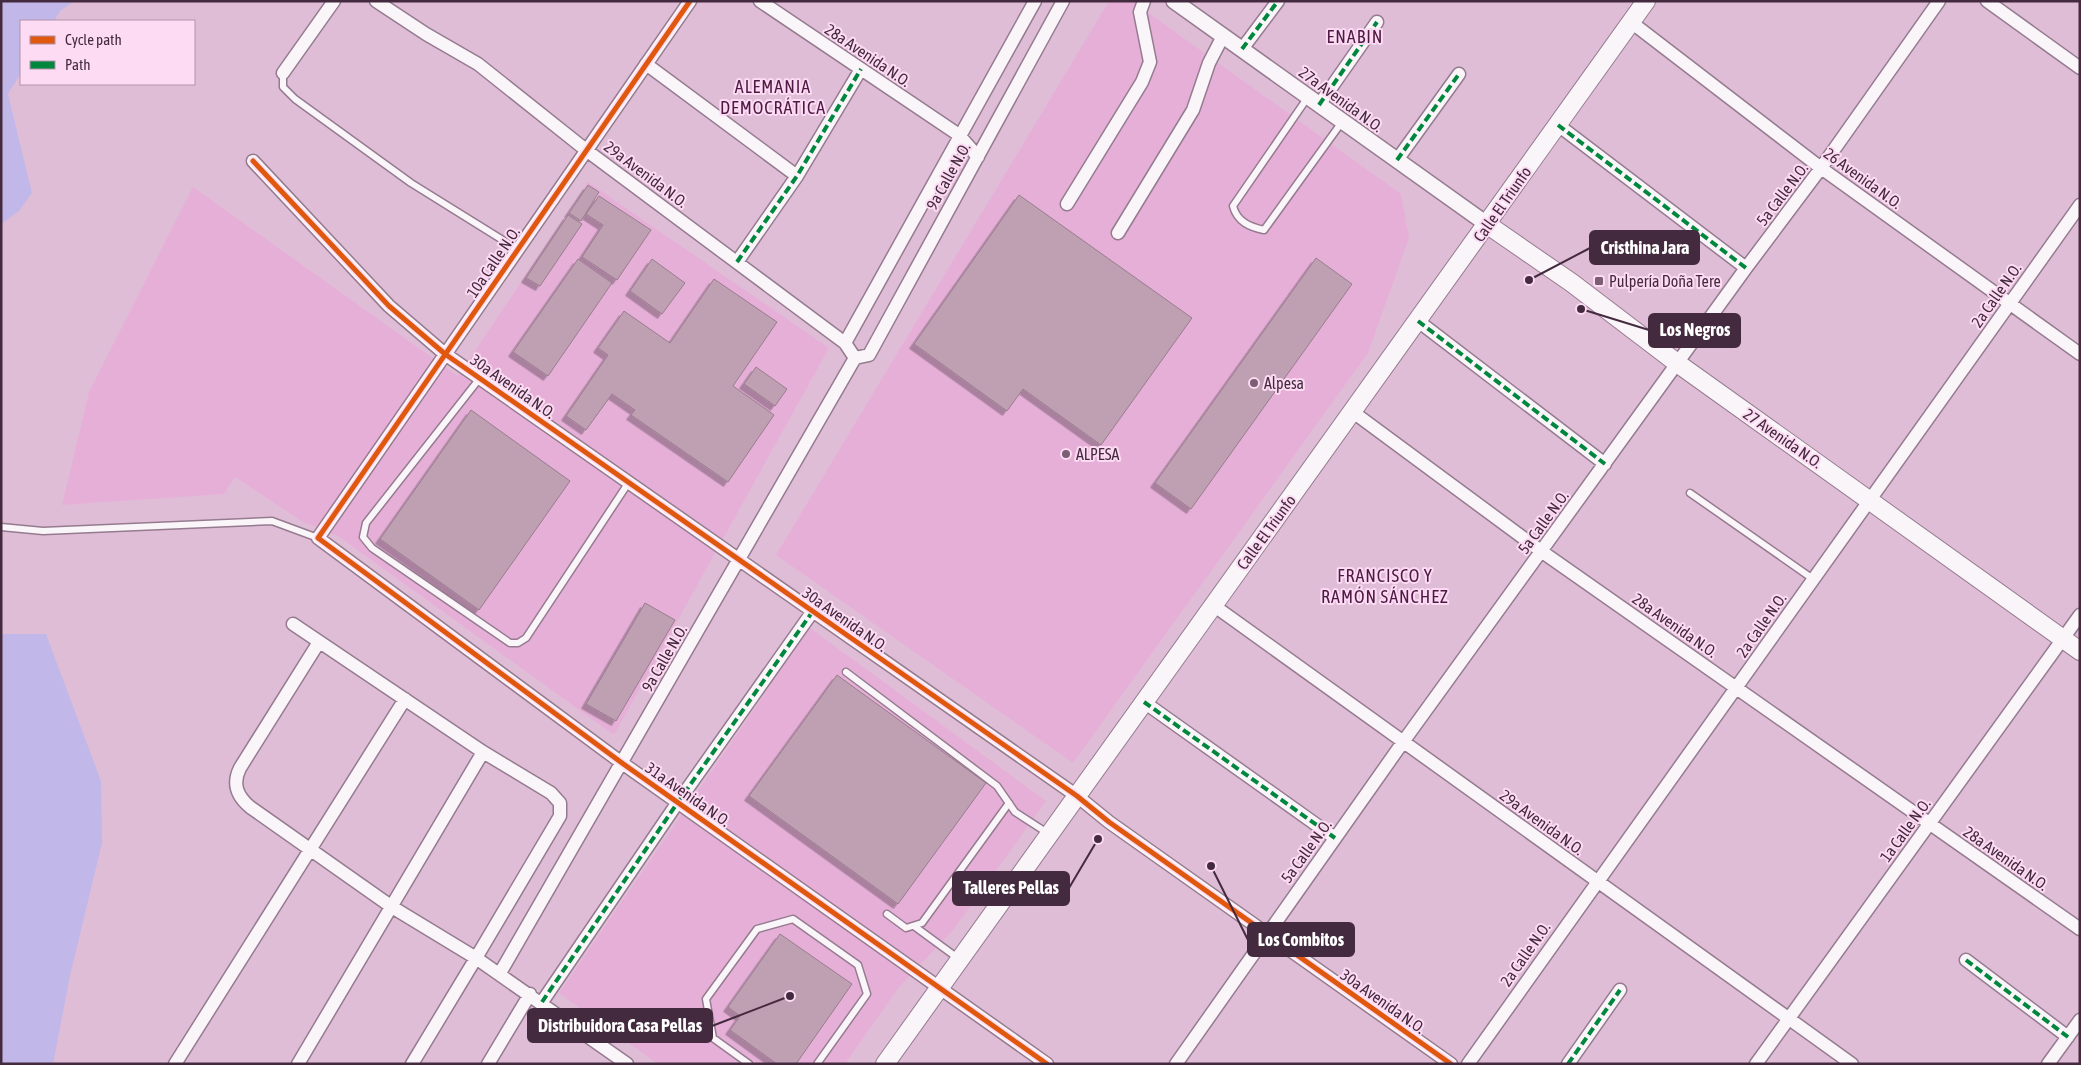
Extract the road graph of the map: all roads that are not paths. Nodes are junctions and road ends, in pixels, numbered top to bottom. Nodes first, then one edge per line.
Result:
1 (334, 1) edge
2 (376, 1) edge
3 (690, 1) edge
4 (760, 1) edge
5 (1035, 1) edge
6 (1063, 1) edge
7 (1144, 1) edge
8 (1174, 1) edge
9 (1278, 1) edge
10 (1646, 1) edge
11 (1939, 1) edge
12 (1987, 1) edge
13 (1378, 22) dead end
14 (1631, 22) junction
15 (1223, 36) junction
16 (1242, 50) junction
17 (646, 64) junction
18 (2080, 68) edge
19 (861, 69) junction
20 (283, 73) joint
21 (1459, 74) dead end
22 (1314, 101) junction
23 (1342, 121) junction
24 (1558, 125) junction
25 (959, 135) junction
26 (586, 150) junction
27 (978, 157) junction
28 (1397, 160) junction
29 (253, 162) dead end
30 (1822, 168) junction
31 (797, 176) junction
32 (1066, 204) dead end
33 (2080, 205) edge
34 (1488, 225) junction
35 (1118, 233) dead end
36 (516, 249) junction
37 (736, 262) junction
38 (1746, 268) junction
39 (2010, 303) junction
40 (1418, 321) junction
41 (845, 343) junction
42 (445, 354) junction
43 (2080, 354) edge
44 (855, 358) junction
45 (1678, 363) junction
46 (480, 378) junction
47 (1353, 412) junction
48 (1604, 464) junction
49 (629, 482) junction
50 (1690, 493) dead end
51 (1870, 500) junction
52 (1, 527) edge
53 (318, 538) junction
54 (1541, 551) junction
55 (740, 559) junction
56 (1813, 579) junction
57 (1213, 606) junction
58 (813, 611) junction
59 (2080, 614) edge
60 (293, 624) dead end
61 (2063, 639) junction
62 (319, 642) junction
63 (2080, 651) edge
64 (846, 672) dead end
65 (1737, 688) junction
66 (405, 699) junction
67 (1144, 702) junction
68 (1403, 742) junction
69 (483, 752) junction
70 (622, 762) junction
71 (1077, 796) junction
72 (678, 802) junction
73 (1009, 803) junction
74 (1929, 823) junction
75 (1050, 835) junction
76 (1335, 838) junction
77 (309, 849) junction
78 (1597, 881) junction
79 (392, 907) junction
80 (887, 914) dead end
81 (914, 926) junction
82 (2080, 929) edge
83 (1267, 933) junction
84 (476, 958) junction
85 (960, 959) junction
86 (1966, 960) dead end
87 (500, 973) junction
88 (939, 988) junction
89 (1620, 990) dead end
90 (530, 994) junction
91 (542, 1002) junction
92 (1788, 1018) junction
93 (2080, 1020) edge
94 (2068, 1037) junction
95 (174, 1064) edge
96 (298, 1064) edge
97 (412, 1064) edge
98 (488, 1064) edge
99 (627, 1064) edge
100 (749, 1064) edge
101 (817, 1064) edge
102 (885, 1064) edge
103 (1048, 1064) edge
104 (1176, 1064) edge
105 (1451, 1064) edge
106 (1468, 1064) edge
107 (1568, 1064) edge
108 (1756, 1064) edge
109 (1852, 1064) edge
110 (2048, 1064) edge

1 - 20 street
2 - 26 street, 29a Avenida N.O.
3 - 17 street, 10a Calle N.O.
4 - 19 street, 28a Avenida N.O.
5 - 25 street, 9a Calle N.O.
6 - 27 street, 9a Calle N.O.
7 - 32 street
8 - 15 street, 27a Avenida N.O.
9 - 16 street
10 - 14 main road, Calle El Triunfo
11 - 30 street, 5a Calle N.O.
12 - 18 street
13 - 22 street
14 - 24 main road, Calle El Triunfo
14 - 30 street, 26 Avenida N.O.
15 - 16 street, 27a Avenida N.O.
15 - 35 street
16 - 22 street, 27a Avenida N.O.
17 - 26 street, 10a Calle N.O.
17 - 31 street
19 - 25 street, 28a Avenida N.O.
19 - 31 street
20 - 36 lane
21 - 28 street
22 - 23 street, 27a Avenida N.O.
22 - 23 lane
23 - 28 street, 27a Avenida N.O.
24 - 34 main road, Calle El Triunfo
24 - 38 street
25 - 27 street, 28a Avenida N.O.
25 - 41 street, 9a Calle N.O.
26 - 36 street, 10a Calle N.O.
26 - 37 street, 29a Avenida N.O.
27 - 44 street, 9a Calle N.O.
28 - 34 street, 27a Avenida N.O.
29 - 42 street, 30a Avenida N.O.
30 - 38 street, 5a Calle N.O.
30 - 39 street, 26 Avenida N.O.
31 - 37 street
33 - 39 street, 2a Calle N.O.
34 - 40 main road, Calle El Triunfo
34 - 45 main road, 27 Avenida N.O.
36 - 42 street, 10a Calle N.O.
37 - 41 street, 29a Avenida N.O.
38 - 45 street, 5a Calle N.O.
39 - 43 street, 26 Avenida N.O.
39 - 51 street, 2a Calle N.O.
40 - 47 main road, Calle El Triunfo
40 - 48 street
41 - 44 street
42 - 46 street, 30a Avenida N.O.
42 - 53 street, 10a Calle N.O.
44 - 55 street, 9a Calle N.O.
45 - 48 street, 5a Calle N.O.
45 - 51 main road, 27 Avenida N.O.
46 - 49 street, 30a Avenida N.O.
46 - 49 lane
47 - 54 street, 28a Avenida N.O.
47 - 57 main road, Calle El Triunfo
48 - 54 street, 5a Calle N.O.
49 - 55 street, 30a Avenida N.O.
50 - 56 lane
51 - 56 street, 2a Calle N.O.
51 - 61 main road, 27 Avenida N.O.
52 - 53 lane
53 - 70 street, 31a Avenida N.O.
54 - 65 street, 28a Avenida N.O.
54 - 68 street, 5a Calle N.O.
55 - 58 street, 30a Avenida N.O.
55 - 70 street, 9a Calle N.O.
56 - 65 street, 2a Calle N.O.
57 - 67 main road, Calle El Triunfo
57 - 68 street, 29a Avenida N.O.
58 - 71 street, 30a Avenida N.O.
58 - 72 street
59 - 61 street, 1a Calle N.O.
60 - 62 street
61 - 63 main road, 27 Avenida N.O.
61 - 74 street, 1a Calle N.O.
62 - 66 street
62 - 77 street
64 - 73 lane
65 - 74 street, 28a Avenida N.O.
65 - 78 street, 2a Calle N.O.
66 - 69 street
66 - 77 street
67 - 71 main road, Calle El Triunfo
67 - 76 street
68 - 76 street, 5a Calle N.O.
68 - 78 street, 29a Avenida N.O.
69 - 79 street
69 - 84 street
70 - 72 street, 31a Avenida N.O.
70 - 87 street, 9a Calle N.O.
71 - 75 main road, Calle El Triunfo
71 - 83 street, 30a Avenida N.O.
72 - 88 street, 31a Avenida N.O.
72 - 91 street
73 - 75 lane
73 - 81 lane
74 - 82 street, 28a Avenida N.O.
74 - 92 street, 1a Calle N.O.
75 - 85 main road, Calle El Triunfo
76 - 83 street, 5a Calle N.O.
77 - 79 street
77 - 95 street
78 - 92 street, 29a Avenida N.O.
78 - 106 street, 2a Calle N.O.
79 - 84 street
79 - 96 street
80 - 81 lane
81 - 85 lane
83 - 104 street, 5a Calle N.O.
83 - 105 street, 30a Avenida N.O.
84 - 87 street
84 - 97 street
85 - 88 main road, Calle El Triunfo
86 - 94 street
87 - 90 street
88 - 102 main road, Calle El Triunfo
88 - 103 street, 31a Avenida N.O.
89 - 107 street
90 - 91 street
90 - 98 street
91 - 99 street
92 - 108 street, 1a Calle N.O.
92 - 109 street, 29a Avenida N.O.
93 - 94 street
94 - 110 street
100 - 101 lane

